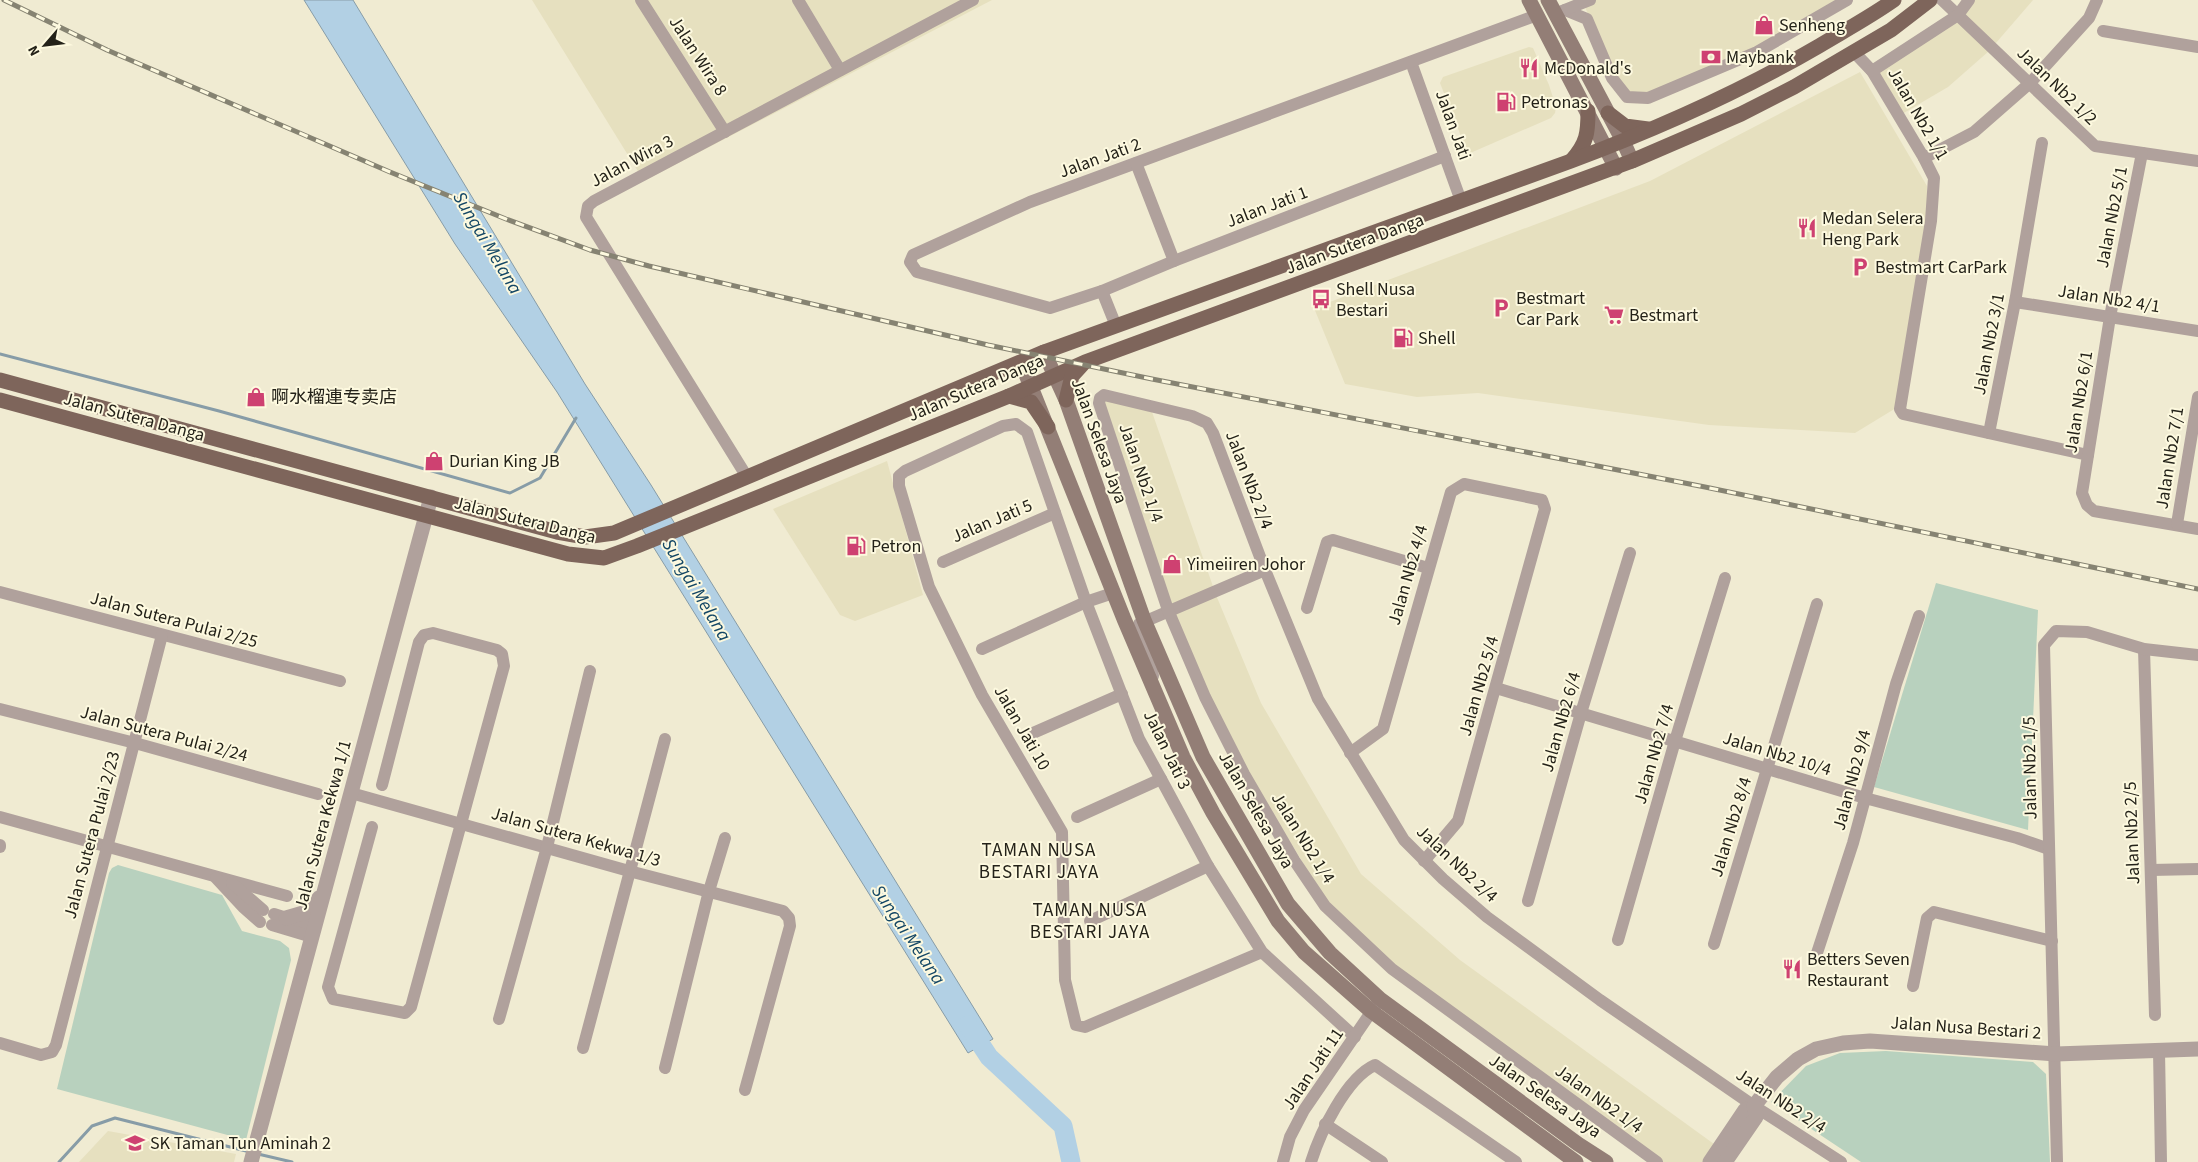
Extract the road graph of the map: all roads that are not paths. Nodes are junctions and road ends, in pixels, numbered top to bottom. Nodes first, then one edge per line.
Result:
1 (641, 0) edge
2 (798, 0) edge
3 (1529, 0) edge
4 (1548, 0) edge
5 (1590, 0) edge
6 (1596, 0) edge
7 (1846, 0) edge
8 (1894, 0) edge
9 (1930, 0) edge
10 (1942, 0) edge
11 (1969, 0) edge
12 (2097, 0) edge
13 (965, 2) edge
14 (1560, 12) junction
15 (1537, 15) junction
16 (1958, 15) junction
17 (1587, 20) junction
18 (2103, 31) dead end
19 (2198, 47) edge
20 (1854, 52) junction
21 (1411, 62) junction
22 (840, 70) junction
23 (1872, 71) junction
24 (2030, 83) junction
25 (1588, 111) junction
26 (1608, 113) junction
27 (1652, 130) junction
28 (725, 132) junction
29 (1623, 141) junction
30 (2042, 143) dead end
31 (1606, 148) junction
32 (2142, 153) junction
33 (1445, 156) junction
34 (1924, 158) junction
35 (1572, 161) junction
36 (1632, 161) junction
37 (2198, 161) edge
38 (1136, 163) junction
39 (1616, 168) junction
40 (1461, 201) junction
41 (1174, 261) junction
42 (1102, 291) junction
43 (2015, 302) junction
44 (2110, 317) junction
45 (1116, 326) junction
46 (2198, 331) edge
47 (1044, 352) junction
48 (1021, 362) junction
49 (1085, 362) junction
50 (1055, 376) junction
51 (0, 380) edge
52 (1032, 386) junction
53 (1009, 396) junction
54 (2198, 398) edge
55 (0, 400) edge
56 (1066, 400) junction
57 (1207, 423) joint
58 (1048, 427) junction
59 (1027, 432) joint
60 (1989, 433) junction
61 (2088, 455) junction
62 (747, 477) junction
63 (431, 497) junction
64 (1545, 509) joint
65 (1055, 513) junction
66 (426, 515) junction
67 (2177, 524) junction
68 (2198, 529) edge
69 (1630, 553) dead end
70 (943, 562) dead end
71 (1428, 568) junction
72 (1265, 570) junction
73 (1725, 578) dead end
74 (0, 592) edge
75 (1113, 593) junction
76 (1086, 602) junction
77 (1817, 604) dead end
78 (1307, 608) dead end
79 (1168, 610) junction
80 (1919, 616) dead end
81 (1144, 620) junction
82 (162, 635) junction
83 (982, 649) dead end
84 (2144, 649) junction
85 (2198, 655) edge
86 (590, 671) dead end
87 (340, 682) dead end
88 (1496, 688) junction
89 (1155, 691) junction
90 (1122, 694) junction
91 (0, 709) edge
92 (1581, 713) junction
93 (1033, 733) dead end
94 (665, 740) dead end
95 (1675, 741) junction
96 (135, 743) junction
97 (1350, 754) junction
98 (1767, 769) junction
99 (1161, 779) junction
100 (382, 785) dead end
101 (351, 793) junction
102 (318, 794) dead end
103 (1864, 798) junction
104 (0, 817) edge
105 (1077, 817) dead end
106 (461, 823) junction
107 (372, 827) dead end
108 (725, 838) dead end
109 (107, 846) junction
110 (547, 847) junction
111 (2050, 849) junction
112 (1424, 861) junction
113 (1208, 866) junction
114 (2198, 869) edge
115 (2151, 870) junction
116 (629, 872) junction
117 (215, 877) junction
118 (230, 881) junction
119 (325, 888) junction
120 (709, 891) junction
121 (287, 896) dead end
122 (1528, 901) dead end
123 (271, 918) junction
124 (1090, 921) dead end
125 (313, 932) junction
126 (1618, 940) dead end
127 (2052, 941) junction
128 (1714, 944) dead end
129 (1262, 952) junction
130 (1817, 953) dead end
131 (1913, 986) dead end
132 (1380, 999) junction
133 (1371, 1011) junction
134 (2155, 1015) dead end
135 (499, 1019) dead end
136 (1354, 1037) junction
137 (0, 1043) edge
138 (583, 1048) dead end
139 (2198, 1049) edge
140 (2159, 1051) junction
141 (2056, 1054) junction
142 (665, 1068) dead end
143 (745, 1090) dead end
144 (1754, 1106) junction
145 (1325, 1124) junction
146 (252, 1156) edge
147 (1283, 1162) edge
148 (1311, 1162) edge
149 (1382, 1162) edge
150 (1516, 1162) edge
151 (1576, 1162) edge
152 (1606, 1162) edge
153 (1657, 1162) edge
154 (1710, 1162) edge
155 (1725, 1162) edge
156 (1841, 1162) edge
157 (2057, 1162) edge
158 (2161, 1162) edge

1 - 28 street, Jalan Wira 8
2 - 22 street
3 - 15 main road
4 - 14 main road
5 - 14 street
6 - 17 street
7 - 17 street
8 - 27 main road, Jalan Sutera Danga
9 - 20 main road, Jalan Sutera Danga
10 - 16 street, Jalan Nb2 1/2
11 - 16 street
12 - 24 street
13 - 22 street, Jalan Wira 3
14 - 17 street
14 - 26 main road
15 - 21 street, Jalan Jati 2
15 - 25 main road
16 - 23 street
16 - 24 street, Jalan Nb2 1/2
18 - 19 street
20 - 23 street, Jalan Nb2 1/1
20 - 36 main road, Jalan Sutera Danga
21 - 33 street, Jalan Jati
21 - 38 street, Jalan Jati 2
22 - 28 street, Jalan Wira 3
23 - 34 street, Jalan Nb2 1/1
24 - 32 street, Jalan Nb2 1/2
24 - 34 street
25 - 31 main road
25 - 35 main road
26 - 27 main road
26 - 29 main road
27 - 29 main road, Jalan Sutera Danga
28 - 62 street, Jalan Wira 3
29 - 31 main road, Jalan Sutera Danga
29 - 36 main road
30 - 43 street, Jalan Nb2 3/1
31 - 35 main road, Jalan Sutera Danga
31 - 39 main road
32 - 37 street, Jalan Nb2 1/2
32 - 44 street, Jalan Nb2 5/1
33 - 40 street, Jalan Jati
33 - 41 street, Jalan Jati 1
34 - 60 street, Jalan Nb2 1/1
35 - 40 main road, Jalan Sutera Danga
36 - 39 main road, Jalan Sutera Danga
38 - 41 street
38 - 42 street, Jalan Jati 2
39 - 49 main road, Jalan Sutera Danga
40 - 45 main road, Jalan Sutera Danga
41 - 42 street, Jalan Jati 1
42 - 45 street
43 - 44 street, Jalan Nb2 4/1
43 - 60 street, Jalan Nb2 3/1
44 - 46 street, Jalan Nb2 4/1
44 - 61 street, Jalan Nb2 6/1
45 - 47 main road, Jalan Sutera Danga
47 - 48 main road, Jalan Sutera Danga
47 - 50 main road, Jalan Selesa Jaya
48 - 52 main road, Jalan Selesa Jaya
48 - 62 main road, Jalan Sutera Danga
49 - 50 main road, Jalan Sutera Danga
49 - 56 main road
50 - 52 main road, Jalan Sutera Danga
50 - 56 main road, Jalan Selesa Jaya
51 - 63 main road, Jalan Sutera Danga
52 - 53 main road, Jalan Sutera Danga
52 - 58 main road, Jalan Selesa Jaya
53 - 58 main road
53 - 66 main road, Jalan Sutera Danga
54 - 67 street, Jalan Nb2 7/1
55 - 66 main road, Jalan Sutera Danga
56 - 81 main road, Jalan Selesa Jaya
57 - 72 street, Jalan Nb2 2/4
57 - 79 street, Jalan Nb2 1/4
58 - 75 main road, Jalan Selesa Jaya
59 - 65 street, Jalan Jati 3
59 - 129 street, Jalan Jati 10
60 - 61 street
61 - 67 street, Jalan Nb2 6/1
62 - 63 main road, Jalan Sutera Danga
63 - 66 street, Jalan Sutera Kekwa 1/1
64 - 71 street, Jalan Nb2 4/4
64 - 88 street, Jalan Nb2 5/4
65 - 70 street, Jalan Jati 5
65 - 76 street, Jalan Jati 3
66 - 101 street, Jalan Sutera Kekwa 1/1
67 - 68 street
69 - 92 street, Jalan Nb2 6/4
71 - 78 street
71 - 97 street, Jalan Nb2 4/4
72 - 79 street
72 - 97 street, Jalan Nb2 2/4
73 - 95 street, Jalan Nb2 7/4
74 - 82 street, Jalan Sutera Pulai 2/25
75 - 76 street
75 - 89 main road, Jalan Selesa Jaya
76 - 83 street
76 - 90 street, Jalan Jati 3
77 - 98 street, Jalan Nb2 8/4
79 - 81 street
79 - 153 street, Jalan Nb2 1/4
80 - 103 street, Jalan Nb2 9/4
81 - 89 street
81 - 132 main road, Jalan Selesa Jaya
82 - 87 street, Jalan Sutera Pulai 2/25
82 - 96 street, Jalan Sutera Pulai 2/23
84 - 85 street, Jalan Nb2 1/5
84 - 111 street, Jalan Nb2 1/5
84 - 115 street, Jalan Nb2 2/5
86 - 110 street
88 - 92 street, Jalan Nb2 10/4
88 - 112 street, Jalan Nb2 5/4
89 - 133 main road, Jalan Selesa Jaya
90 - 93 street
90 - 99 street, Jalan Jati 3
91 - 96 street, Jalan Sutera Pulai 2/24
92 - 95 street, Jalan Nb2 10/4
92 - 122 street, Jalan Nb2 6/4
94 - 116 street
95 - 98 street, Jalan Nb2 10/4
95 - 126 street, Jalan Nb2 7/4
96 - 102 street, Jalan Sutera Pulai 2/24
96 - 109 street, Jalan Sutera Pulai 2/23
97 - 112 street, Jalan Nb2 2/4
98 - 103 street, Jalan Nb2 10/4
98 - 128 street, Jalan Nb2 8/4
99 - 105 street
99 - 113 street, Jalan Jati 3
100 - 106 street
101 - 106 street, Jalan Sutera Kekwa 1/3
101 - 119 street, Jalan Sutera Kekwa 1/1
103 - 111 street, Jalan Nb2 10/4
103 - 130 street, Jalan Nb2 9/4
104 - 109 street
106 - 107 street
106 - 110 street, Jalan Sutera Kekwa 1/3
108 - 120 street
109 - 117 street
109 - 137 street, Jalan Sutera Pulai 2/23
110 - 116 street, Jalan Sutera Kekwa 1/3
110 - 135 street
111 - 127 street, Jalan Nb2 1/5
112 - 144 street, Jalan Nb2 2/4
113 - 124 street
113 - 129 street, Jalan Jati 3
114 - 115 street
115 - 134 street, Jalan Nb2 2/5
116 - 120 street, Jalan Sutera Kekwa 1/3
116 - 138 street
117 - 118 street
117 - 123 street
118 - 121 street
118 - 123 street
119 - 123 street
119 - 125 street, Jalan Sutera Kekwa 1/1
120 - 142 street
120 - 143 street, Jalan Sutera Kekwa 1/3
123 - 125 street
125 - 146 street, Jalan Sutera Kekwa 1/1
127 - 131 street
127 - 141 street, Jalan Nb2 1/5
129 - 136 street, Jalan Jati 3
132 - 133 street, Jalan Jati 11
132 - 152 main road, Jalan Selesa Jaya
133 - 136 street, Jalan Jati 11
133 - 151 main road, Jalan Selesa Jaya
136 - 147 street, Jalan Jati 11
139 - 140 street, Jalan Nusa Bestari 2
140 - 141 street, Jalan Nusa Bestari 2
140 - 158 street
141 - 144 street, Jalan Nusa Bestari 2
141 - 157 street, Jalan Nb2 1/5
144 - 154 street, Jalan Nusa Bestari 2
144 - 155 street, Jalan Nusa Bestari 2
144 - 156 street, Jalan Nb2 2/4
145 - 148 street
145 - 149 street
145 - 150 street

